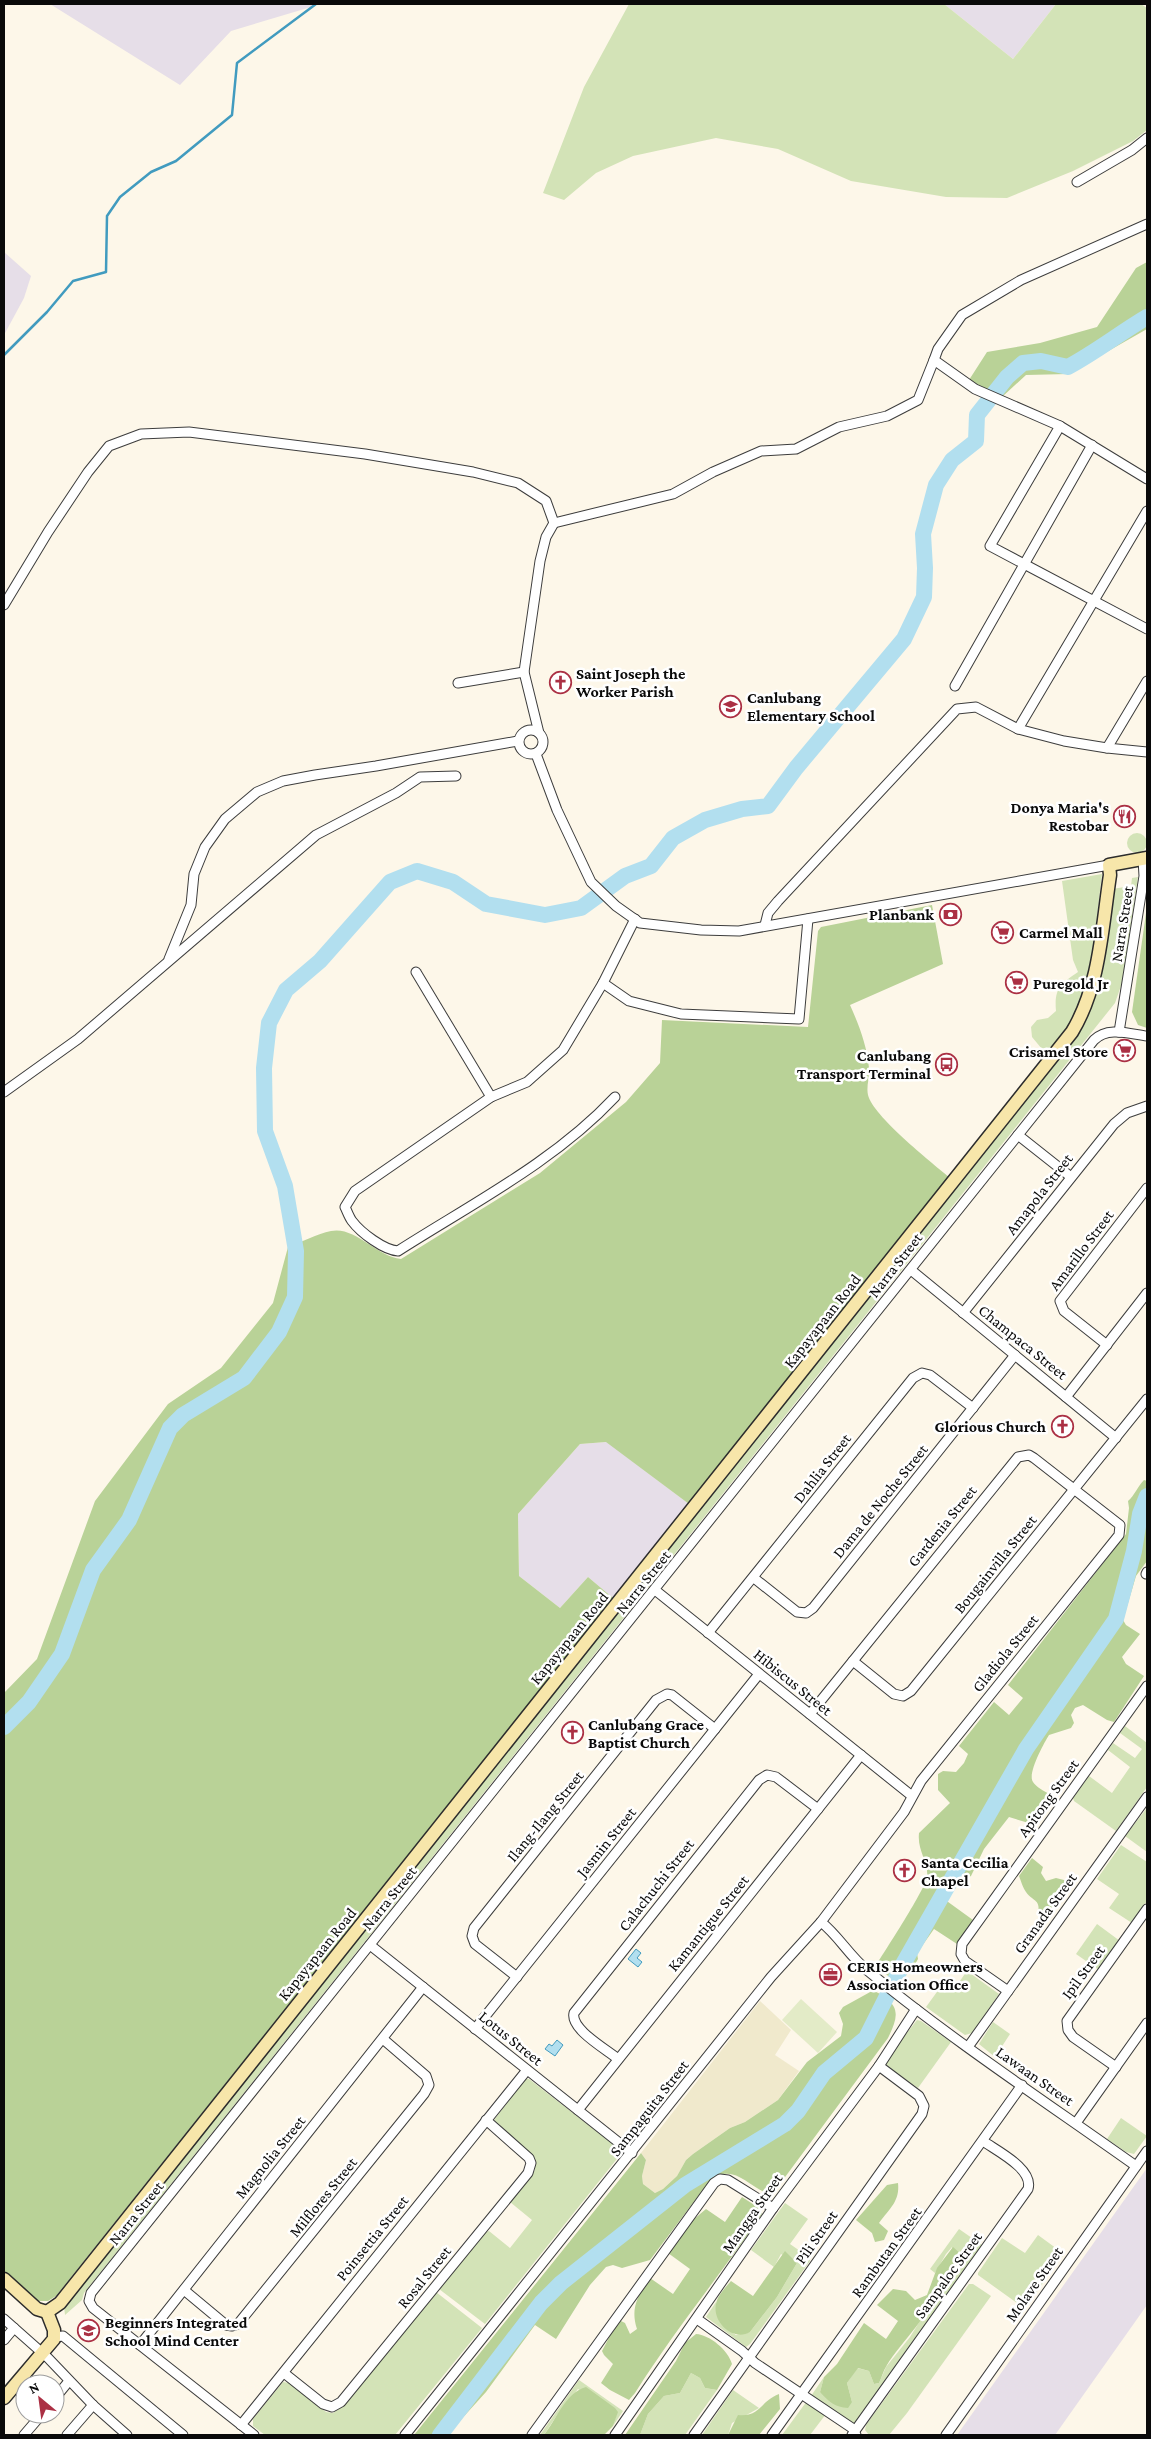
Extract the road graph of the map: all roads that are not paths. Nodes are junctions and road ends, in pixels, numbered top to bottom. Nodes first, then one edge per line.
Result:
1 (1147, 138) edge
2 (1076, 182) dead end
3 (1147, 224) edge
4 (934, 360) junction
5 (1060, 426) junction
6 (1092, 445) junction
7 (1147, 479) edge
8 (1147, 511) edge
9 (554, 523) junction
10 (1025, 563) junction
11 (1096, 600) junction
12 (4, 605) edge
13 (1147, 629) edge
14 (524, 672) junction
15 (1147, 681) edge
16 (458, 683) dead end
17 (955, 686) dead end
18 (1018, 729) junction
19 (540, 733) junction
20 (518, 741) junction
21 (1107, 748) junction
22 (1147, 752) edge
23 (536, 754) junction
24 (422, 758) junction
25 (456, 776) dead end
26 (420, 777) junction
27 (1145, 858) edge
28 (1109, 865) junction
29 (808, 918) junction
30 (635, 920) junction
31 (764, 925) junction
32 (168, 962) junction
33 (416, 972) dead end
34 (603, 983) junction
35 (1119, 1032) junction
36 (1147, 1036) edge
37 (4, 1092) edge
38 (491, 1097) junction
39 (615, 1097) dead end
40 (1147, 1106) edge
41 (1018, 1135) junction
42 (1071, 1177) junction
43 (1147, 1188) edge
44 (911, 1270) junction
45 (1147, 1294) edge
46 (963, 1313) junction
47 (1107, 1345) junction
48 (1015, 1355) junction
49 (1066, 1397) junction
50 (1147, 1399) edge
51 (973, 1408) junction
52 (1116, 1438) junction
53 (1075, 1490) junction
54 (1120, 1528) joint
55 (754, 1578) junction
56 (655, 1590) junction
57 (708, 1633) junction
58 (853, 1661) junction
59 (760, 1674) junction
60 (1147, 1686) edge
61 (810, 1714) junction
62 (715, 1729) junction
63 (861, 1755) junction
64 (912, 1796) junction
65 (1147, 1797) edge
66 (818, 1809) junction
67 (1147, 1910) edge
68 (821, 1922) junction
69 (370, 1945) junction
70 (517, 1977) junction
71 (424, 1988) junction
72 (1008, 1991) junction
73 (916, 2010) junction
74 (1147, 2023) edge
75 (475, 2028) junction
76 (383, 2040) junction
77 (968, 2047) junction
78 (618, 2059) junction
79 (879, 2066) junction
80 (1116, 2066) junction
81 (527, 2070) junction
82 (1022, 2085) junction
83 (578, 2110) junction
84 (486, 2120) junction
85 (1076, 2123) junction
86 (983, 2141) junction
87 (1147, 2151) edge
88 (632, 2153) junction
89 (1136, 2166) junction
90 (773, 2208) junction
91 (4, 2279) edge
92 (184, 2290) junction
93 (47, 2312) junction
94 (697, 2318) junction
95 (4, 2319) edge
96 (14, 2328) junction
97 (54, 2336) junction
98 (4, 2340) edge
99 (140, 2345) junction
100 (43, 2354) junction
101 (749, 2357) junction
102 (284, 2373) junction
103 (69, 2382) junction
104 (65, 2387) edge
105 (802, 2394) junction
106 (4, 2398) edge
107 (93, 2405) junction
108 (33, 2424) edge
109 (242, 2425) junction
110 (24, 2435) edge
111 (67, 2435) edge
112 (127, 2435) edge
113 (183, 2435) edge
114 (254, 2435) edge
115 (405, 2435) edge
116 (532, 2435) edge
117 (615, 2435) edge
118 (694, 2435) edge
119 (772, 2435) edge
120 (854, 2435) edge
121 (946, 2435) edge

1 - 2 street
3 - 4 street
4 - 5 street
4 - 9 street
5 - 6 street
5 - 10 street
6 - 7 street
6 - 10 street
8 - 11 street
9 - 12 street
9 - 14 street
10 - 11 street
10 - 17 street
11 - 13 street
11 - 18 street
14 - 16 street
14 - 19 street
15 - 21 street
18 - 21 street
18 - 31 street
19 - 20 street
19 - 23 street
20 - 23 street
20 - 24 street
21 - 22 street
23 - 30 street
24 - 26 street
24 - 32 street
25 - 26 street
26 - 32 street
27 - 28 street
27 - 35 street, Narra Street
28 - 29 street
28 - 93 street, Kapayapaan Road
29 - 31 street
29 - 34 street
30 - 31 street
30 - 34 street
32 - 37 street
33 - 38 street
34 - 38 street
35 - 36 street
35 - 41 street, Narra Street
38 - 39 street
40 - 42 street, Amapola Street
41 - 42 street
41 - 44 street, Narra Street
42 - 46 street, Amapola Street
43 - 47 street, Amarillo Street
44 - 46 street, Champaca Street
44 - 56 street, Narra Street
45 - 47 street
46 - 48 street, Champaca Street
47 - 49 street
48 - 49 street, Champaca Street
48 - 51 street, Dama de Noche Street
49 - 52 street, Champaca Street
50 - 52 street, Bougainvilla Street
51 - 55 street, Dahlia Street
51 - 55 street, Dama de Noche Street
52 - 53 street, Bougainvilla Street
53 - 54 street, Gardenia Street
53 - 58 street, Bougainvilla Street
53 - 58 street, Gardenia Street
54 - 64 street, Gladiola Street
55 - 57 street, Dahlia Street
56 - 57 street, Hibiscus Street
56 - 69 street, Narra Street
57 - 59 street, Hibiscus Street
58 - 61 street, Gardenia Street
59 - 61 street, Hibiscus Street
59 - 62 street, Jasmin Street
60 - 72 street, Apitong Street
61 - 63 street, Hibiscus Street
62 - 70 street, Jasmin Street
62 - 70 street, Ilang-Ilang Street
63 - 64 street, Hibiscus Street
63 - 66 street, Kamantigue Street
64 - 68 street, Sampaguita Street
65 - 72 street, Granada Street
66 - 78 street, Kamantigue Street
66 - 78 street, Calachuchi Street
67 - 80 street, Ipil Street
68 - 73 street, Lawaan Street
68 - 88 street, Sampaguita Street
69 - 71 street, Lotus Street
69 - 99 street, Narra Street
70 - 75 street, Jasmin Street
71 - 75 street, Lotus Street
71 - 76 street, Magnolia Street
72 - 77 street, Granada Street
73 - 77 street, Lawaan Street
73 - 79 street, Mangga Street
74 - 80 street
75 - 81 street, Lotus Street
76 - 92 street, Magnolia Street
76 - 92 street, Milflores Street
77 - 82 street, Lawaan Street
78 - 83 street, Kamantigue Street
79 - 90 street, Mangga Street
79 - 101 street, Pili Street
80 - 85 street
81 - 83 street, Lotus Street
81 - 84 street, Poinsettia Street
82 - 85 street, Lawaan Street
82 - 86 street, Rambutan Street
83 - 88 street, Lotus Street
84 - 102 street, Poinsettia Street
84 - 102 street, Rosal Street
85 - 89 street, Lawaan Street
86 - 105 street, Rambutan Street
86 - 120 street, Sampaloc Street
87 - 89 street, Molave Street
88 - 115 street, Sampaguita Street
89 - 121 street, Molave Street
90 - 94 street, Mangga Street
90 - 116 street
91 - 93 street
92 - 99 street, Magnolia Street
93 - 97 street
94 - 101 street
94 - 117 street, Mangga Street
95 - 96 street
96 - 98 street
96 - 100 street
97 - 100 street
97 - 113 street
99 - 109 street
100 - 103 street
100 - 106 street
101 - 105 street
101 - 118 street, Pili Street
102 - 109 street, Poinsettia Street
103 - 104 street
103 - 107 street
105 - 119 street, Rambutan Street
105 - 120 street
107 - 111 street
107 - 112 street
108 - 110 street
109 - 114 street

